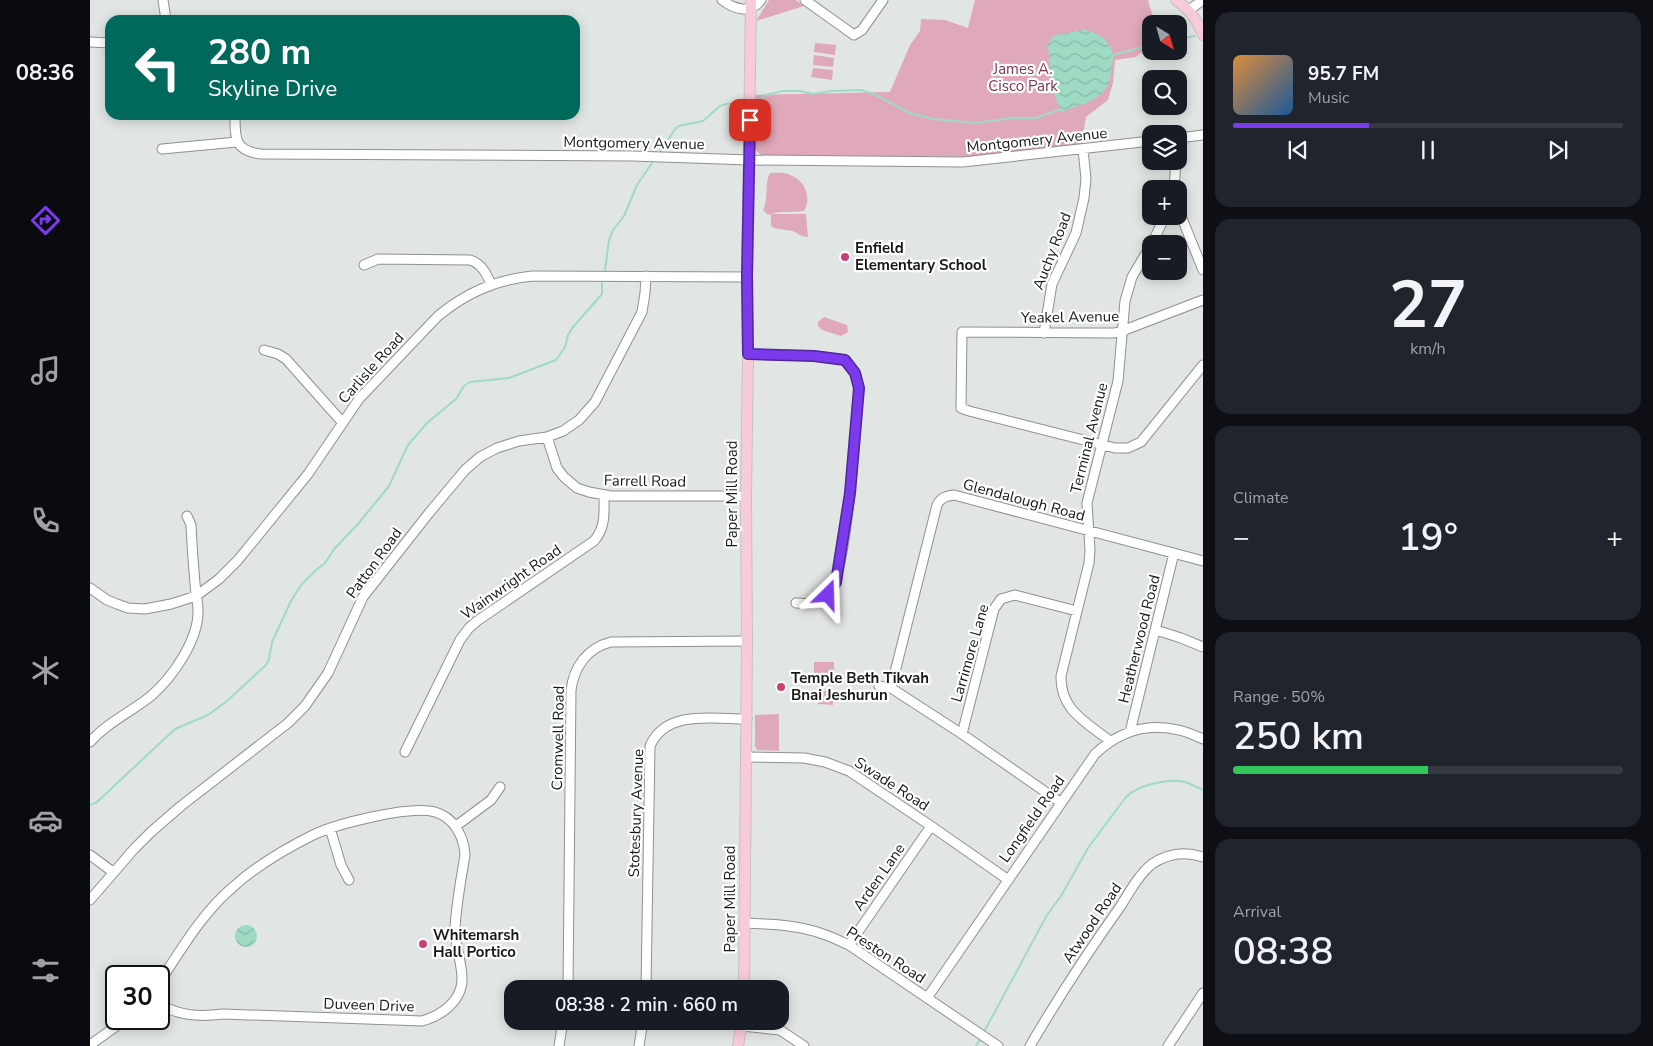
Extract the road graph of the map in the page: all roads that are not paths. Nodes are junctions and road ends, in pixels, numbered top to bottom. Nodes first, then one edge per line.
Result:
1 (163, 0) edge
2 (722, 0) edge
3 (761, 0) edge
4 (805, 0) edge
5 (883, 0) edge
6 (1176, 0) edge
7 (1203, 0) edge
8 (751, 4) edge
9 (1189, 10) junction
10 (165, 15) edge
11 (1203, 36) edge
12 (90, 42) edge
13 (105, 43) edge
14 (235, 120) edge
15 (1203, 136) edge
16 (1187, 137) edge
17 (237, 142) junction
18 (1142, 142) edge
19 (162, 148) dead end
20 (1083, 150) junction
21 (750, 160) junction
22 (1185, 225) edge
23 (1142, 259) edge
24 (364, 265) dead end
25 (1203, 270) edge
26 (646, 276) junction
27 (747, 276) junction
28 (491, 284) junction
29 (1203, 300) edge
30 (1122, 331) junction
31 (1044, 332) junction
32 (264, 350) dead end
33 (748, 354) junction
34 (1203, 365) edge
35 (342, 422) junction
36 (547, 437) junction
37 (1102, 444) junction
38 (604, 495) junction
39 (746, 496) junction
40 (187, 516) dead end
41 (1089, 531) junction
42 (1174, 553) junction
43 (1203, 561) edge
44 (90, 588) edge
45 (196, 596) junction
46 (796, 602) dead end
47 (1077, 611) junction
48 (1156, 630) junction
49 (747, 641) junction
50 (1203, 647) edge
51 (879, 686) dead end
52 (891, 688) junction
53 (746, 719) junction
54 (1130, 732) junction
55 (962, 734) junction
56 (1203, 739) edge
57 (1110, 741) junction
58 (90, 742) edge
59 (406, 752) dead end
60 (746, 758) junction
61 (500, 787) dead end
62 (1060, 802) junction
63 (456, 826) junction
64 (931, 826) junction
65 (330, 828) junction
66 (90, 855) edge
67 (1203, 857) edge
68 (113, 872) junction
69 (1007, 879) junction
70 (349, 880) dead end
71 (90, 900) edge
72 (745, 923) junction
73 (849, 945) junction
74 (170, 967) edge
75 (568, 980) edge
76 (646, 980) edge
77 (744, 980) edge
78 (1203, 993) edge
79 (927, 998) junction
80 (170, 1010) edge
81 (111, 1030) edge
82 (562, 1030) edge
83 (642, 1030) edge
84 (741, 1030) edge
85 (780, 1030) edge
86 (90, 1045) edge
87 (559, 1046) edge
88 (639, 1046) edge
89 (738, 1046) edge
90 (804, 1046) edge
91 (998, 1046) edge
92 (1030, 1046) edge
93 (1168, 1046) edge

1 - 10 street
2 - 8 street
3 - 8 street
4 - 5 street
6 - 9 main road
7 - 9 street
8 - 21 main road, Paper Mill Road
9 - 11 main road
12 - 13 street
14 - 17 street
15 - 16 street
17 - 19 street
17 - 21 street, Montgomery Avenue
18 - 20 street, Montgomery Avenue
20 - 21 street, Montgomery Avenue
20 - 31 street, Auchy Road
21 - 27 main road, Paper Mill Road
22 - 25 street
23 - 30 street, Terminal Avenue
24 - 28 street
26 - 27 street, Carlisle Road
26 - 28 street, Carlisle Road
26 - 36 street, Patton Road
27 - 33 main road, Paper Mill Road
28 - 35 street, Carlisle Road
29 - 30 street, Yeakel Avenue
30 - 31 street, Yeakel Avenue
30 - 37 street, Terminal Avenue
31 - 37 street, Yeakel Avenue
32 - 35 street
33 - 39 main road, Paper Mill Road
33 - 46 street
34 - 37 street
35 - 45 street, Carlisle Road
36 - 38 street, Farrell Road
36 - 68 street, Patton Road
37 - 41 street, Terminal Avenue
38 - 39 street, Farrell Road
38 - 59 street, Wainwright Road
39 - 49 main road, Paper Mill Road
40 - 45 street
41 - 42 street, Glendalough Road
41 - 47 street, Terminal Avenue
41 - 52 street, Glendalough Road
42 - 43 street, Glendalough Road
42 - 48 street, Heatherwood Road
44 - 45 street, Carlisle Road
45 - 58 street
47 - 55 street, Larrimore Lane
47 - 57 street, Terminal Avenue
48 - 50 street
48 - 54 street, Heatherwood Road
49 - 53 main road, Paper Mill Road
49 - 75 street, Cromwell Road
51 - 52 street
52 - 55 street
53 - 60 main road, Paper Mill Road
53 - 76 street, Stotesbury Avenue
54 - 56 street, Longfield Road
54 - 57 street, Longfield Road
55 - 62 street
57 - 62 street, Longfield Road
60 - 64 street, Swade Road
60 - 72 main road, Paper Mill Road
61 - 63 street
62 - 69 street, Longfield Road
63 - 65 street
63 - 80 street, Duveen Drive
64 - 69 street, Swade Road
64 - 73 street, Arden Lane
65 - 70 street
65 - 74 street
66 - 68 street
67 - 92 street, Atwood Road
68 - 71 street, Patton Road
69 - 79 street, Longfield Road
72 - 73 street, Preston Road
72 - 77 main road, Paper Mill Road
73 - 79 street, Preston Road
78 - 93 street
79 - 91 street, Preston Road
81 - 86 street
82 - 87 street
83 - 88 street
84 - 89 main road
85 - 90 street

